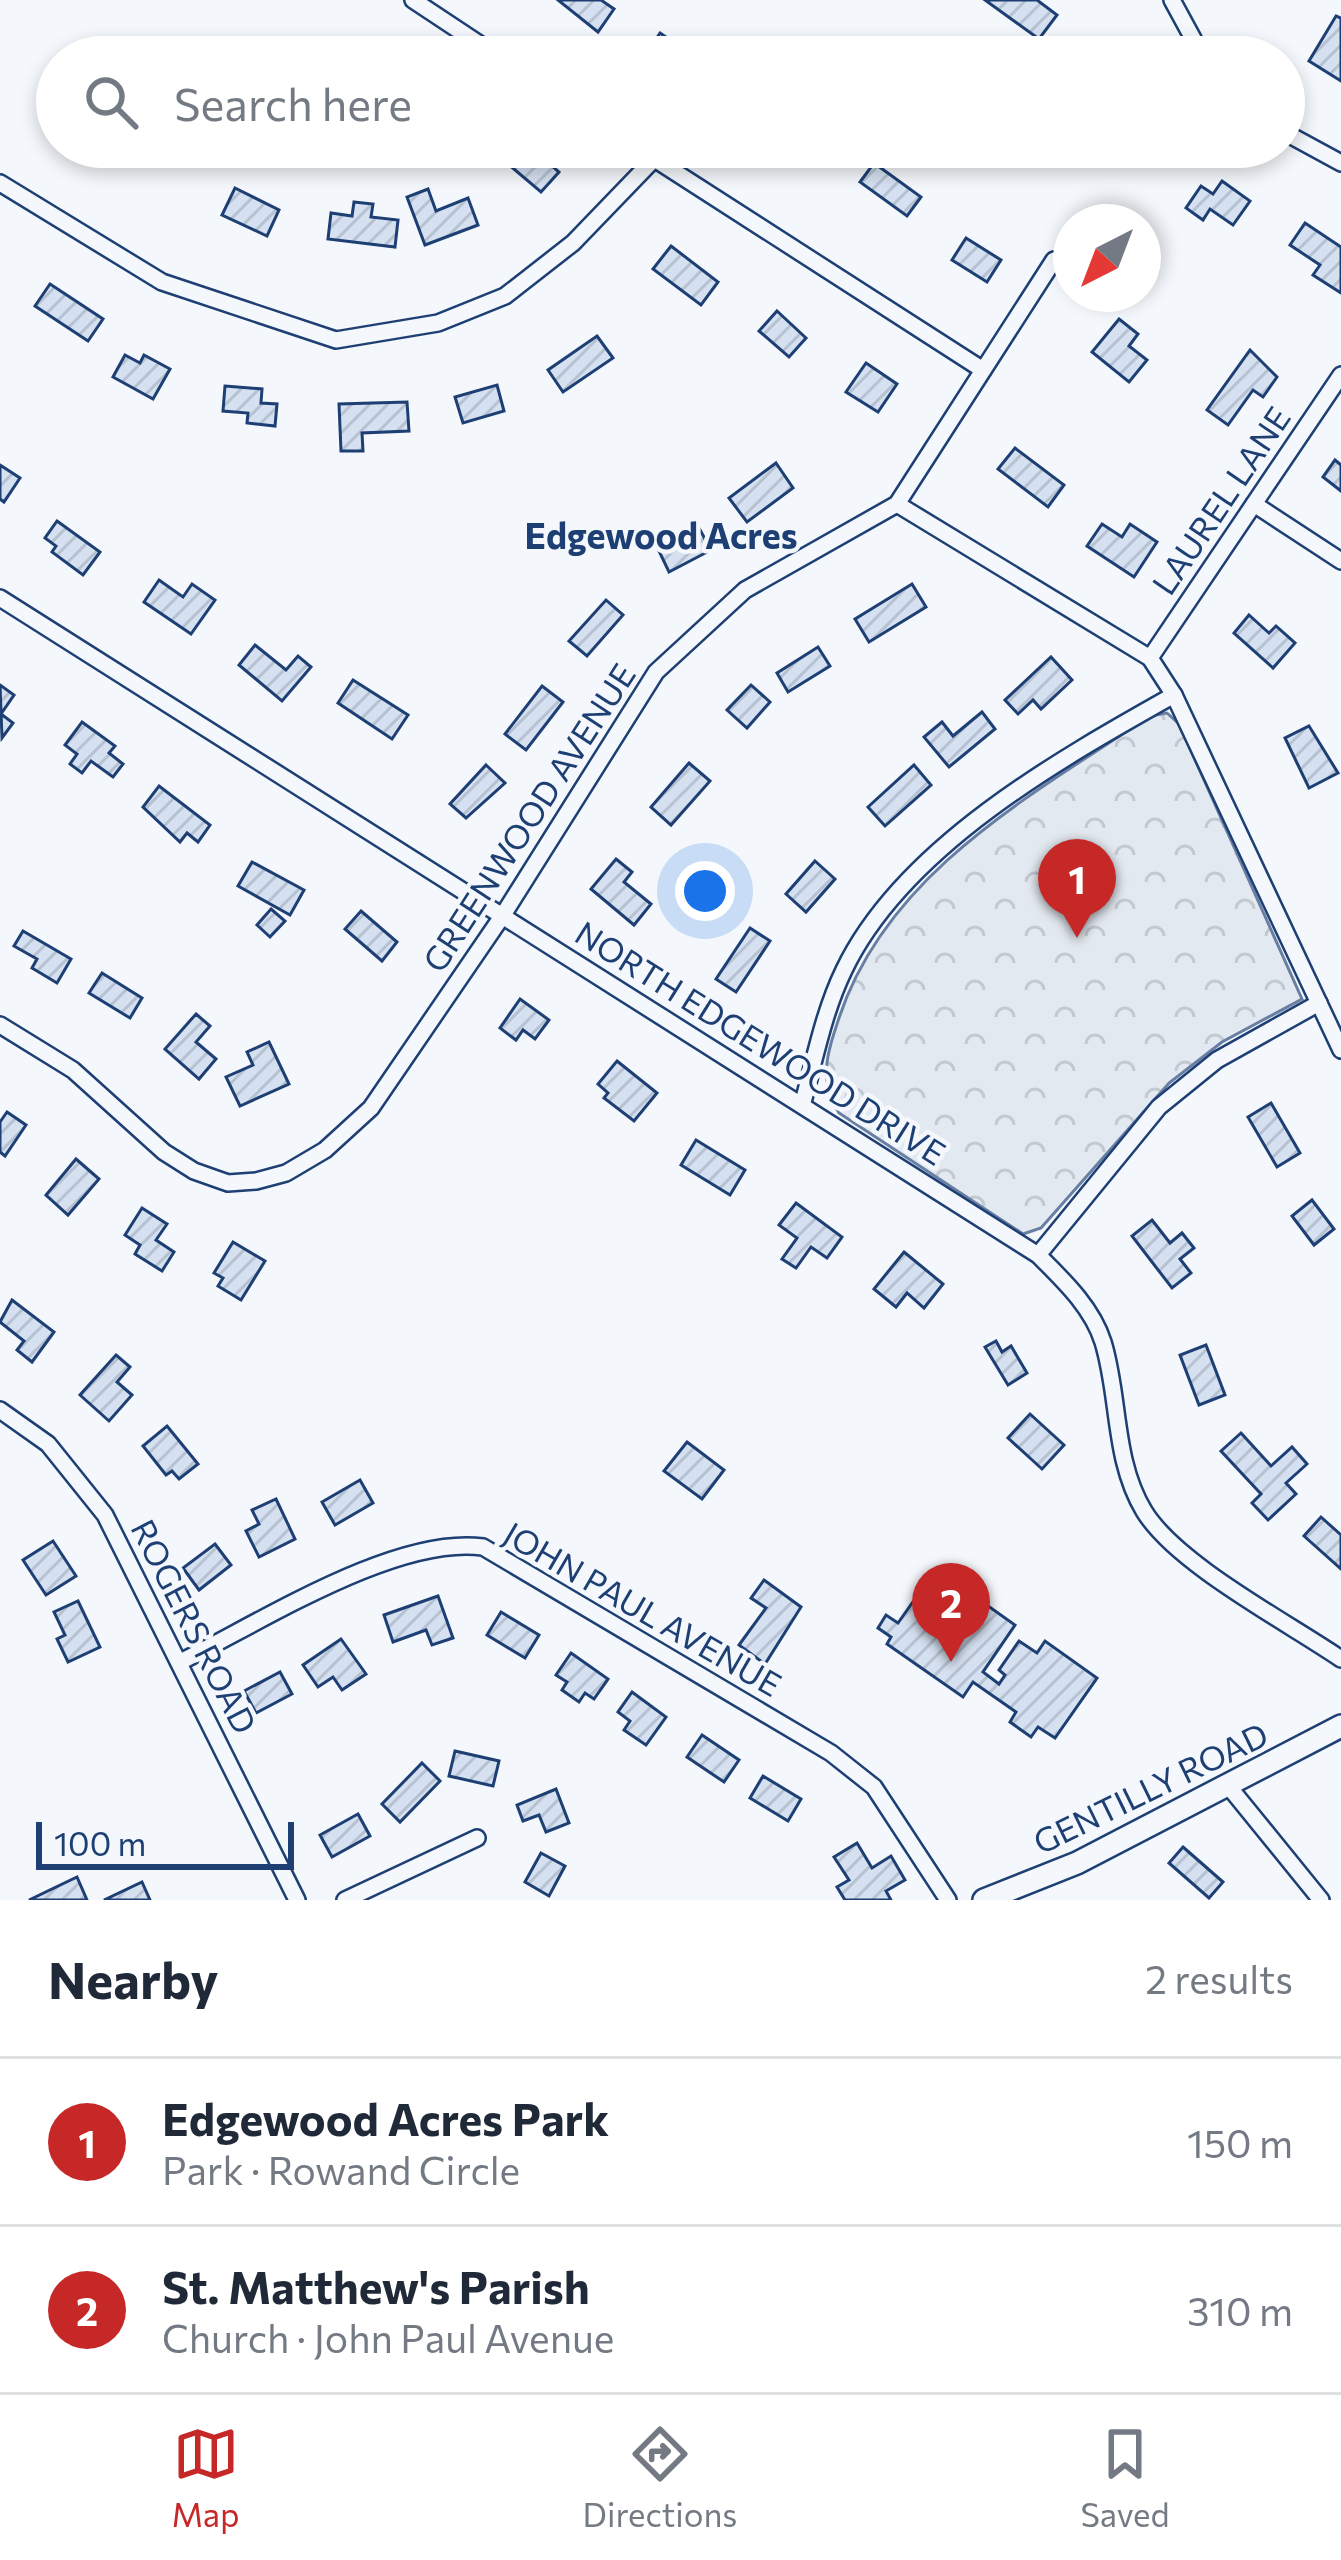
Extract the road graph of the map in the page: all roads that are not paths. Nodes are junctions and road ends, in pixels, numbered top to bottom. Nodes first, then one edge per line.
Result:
1 (413, 0) edge
2 (1172, 0) edge
3 (467, 36) edge
4 (1192, 36) edge
5 (1305, 143) edge
6 (1341, 163) edge
7 (644, 168) edge
8 (667, 168) edge
9 (0, 183) edge
10 (1053, 262) edge
11 (983, 370) junction
12 (1341, 375) edge
13 (897, 504) junction
14 (1254, 504) junction
15 (1341, 561) edge
16 (0, 598) edge
17 (1150, 658) junction
18 (1174, 694) junction
19 (503, 915) junction
20 (1319, 1003) junction
21 (0, 1025) edge
22 (1341, 1050) edge
23 (803, 1102) junction
24 (1038, 1255) junction
25 (0, 1410) edge
26 (1341, 1659) edge
27 (180, 1662) junction
28 (1341, 1726) edge
29 (1230, 1788) junction
30 (477, 1838) dead end
31 (297, 1900) edge
32 (345, 1900) edge
33 (948, 1900) edge
34 (984, 1900) edge
35 (1321, 1900) edge

1 - 3 street
2 - 4 street
5 - 6 street
7 - 9 street
8 - 11 street
10 - 11 street, GREENWOOD AVENUE
11 - 13 street, GREENWOOD AVENUE
12 - 14 street, LAUREL LANE
13 - 17 street
13 - 19 street, GREENWOOD AVENUE
14 - 15 street
14 - 17 street, LAUREL LANE
16 - 19 street, NORTH EDGEWOOD DRIVE
17 - 18 street
18 - 20 street
18 - 23 street
19 - 21 street, GREENWOOD AVENUE
19 - 23 street, NORTH EDGEWOOD DRIVE
20 - 22 street
20 - 24 street
23 - 24 street, NORTH EDGEWOOD DRIVE
24 - 26 street, NORTH EDGEWOOD DRIVE
25 - 27 street, ROGERS ROAD
27 - 31 street, ROGERS ROAD
27 - 33 street, JOHN PAUL AVENUE
28 - 29 street, GENTILLY ROAD
29 - 34 street, GENTILLY ROAD
29 - 35 street
30 - 32 street

